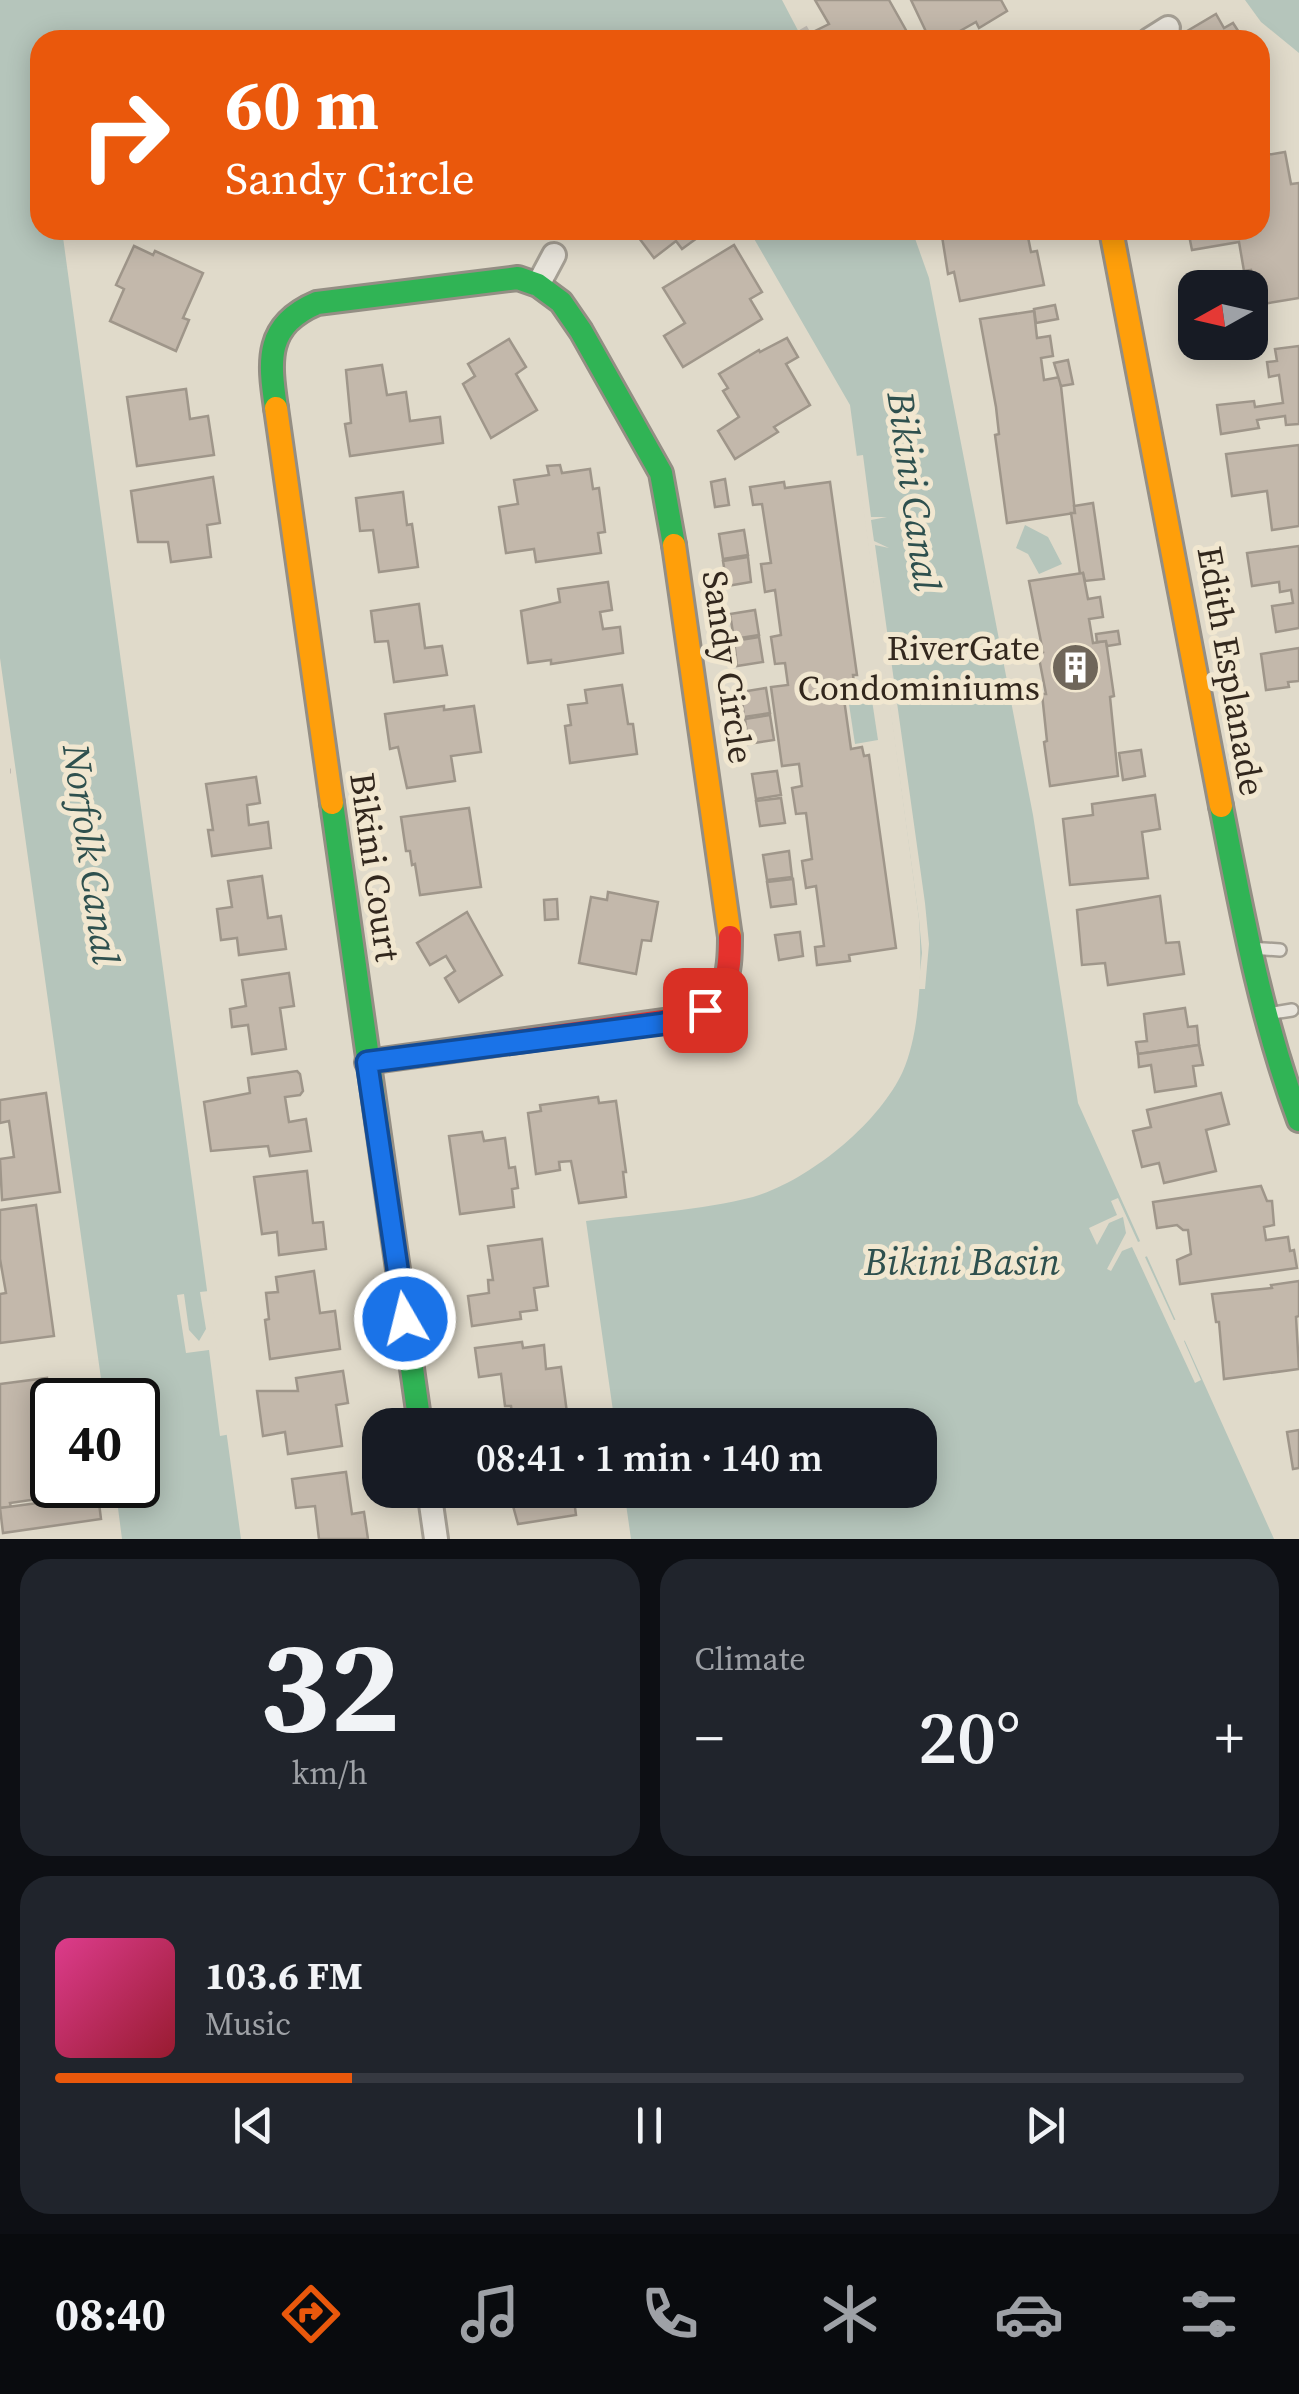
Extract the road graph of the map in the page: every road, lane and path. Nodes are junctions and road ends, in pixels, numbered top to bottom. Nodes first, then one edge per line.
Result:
1 (1113, 240) edge
2 (554, 254) dead end
3 (538, 285) junction
4 (1248, 948) junction
5 (1280, 950) dead end
6 (1292, 1010) dead end
7 (1265, 1015) junction
8 (367, 1062) junction
9 (1299, 1120) edge
10 (418, 1408) edge
11 (432, 1508) edge
12 (436, 1539) edge

1 - 4 street, Edith Esplanade
2 - 3 street
3 - 8 street, Bikini Court
3 - 8 street, Sandy Circle
4 - 5 lane
4 - 7 street, Edith Esplanade
6 - 7 lane
7 - 9 street, Edith Esplanade
8 - 10 street, Bikini Court
11 - 12 street

